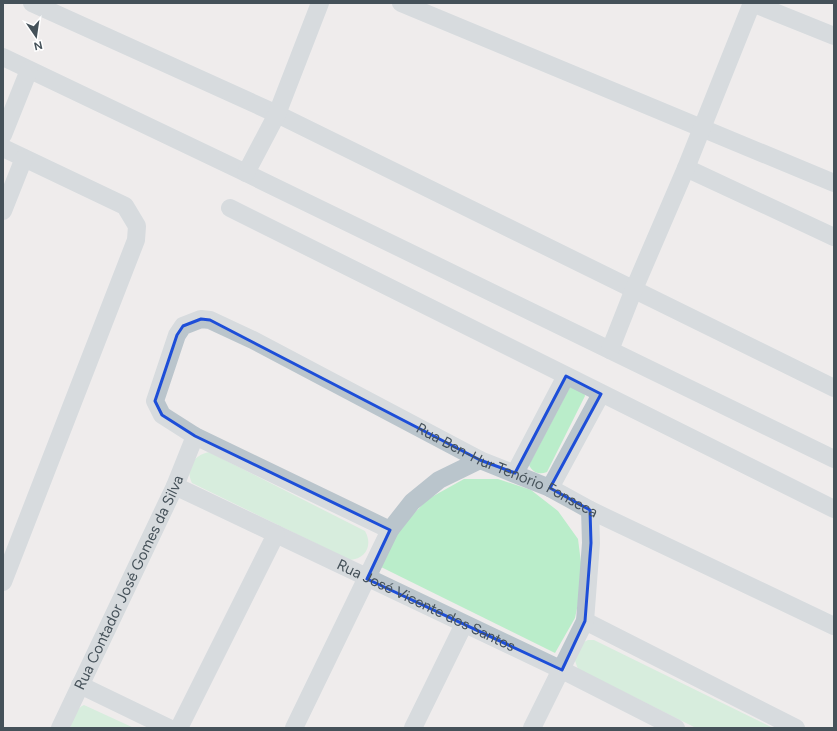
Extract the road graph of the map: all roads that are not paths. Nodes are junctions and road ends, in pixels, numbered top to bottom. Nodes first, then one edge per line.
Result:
1 (32, 3) edge
2 (320, 3) edge
3 (401, 3) edge
4 (752, 3) edge
5 (834, 36) edge
6 (5, 63) edge
7 (29, 70) junction
8 (277, 114) junction
9 (701, 128) junction
10 (3, 135) edge
11 (3, 148) edge
12 (24, 158) junction
13 (686, 168) junction
14 (246, 173) junction
15 (834, 183) edge
16 (230, 208) dead end
17 (3, 211) edge
18 (834, 237) edge
19 (634, 289) junction
20 (610, 350) junction
21 (566, 376) junction
22 (834, 388) edge
23 (601, 394) junction
24 (195, 436) junction
25 (834, 459) edge
26 (480, 460) junction
27 (515, 473) junction
28 (175, 486) junction
29 (550, 488) junction
30 (834, 509) edge
31 (590, 510) junction
32 (390, 530) junction
33 (276, 534) junction
34 (367, 579) junction
35 (3, 582) edge
36 (585, 621) junction
37 (464, 624) junction
38 (834, 626) edge
39 (562, 670) junction
40 (80, 685) junction
41 (654, 723) edge
42 (60, 728) edge
43 (169, 728) edge
44 (179, 728) edge
45 (294, 728) edge
46 (413, 728) edge
47 (532, 728) edge
48 (676, 728) edge
49 (796, 728) edge

1 - 8 street
2 - 8 street
3 - 9 street
4 - 5 street
4 - 9 street
6 - 7 street
7 - 10 street
7 - 14 street
8 - 14 street
8 - 19 street
9 - 13 street
9 - 15 street
11 - 12 street
12 - 17 street
12 - 35 street
13 - 18 street
13 - 19 street
14 - 20 street
16 - 21 street
19 - 20 street
19 - 22 street
20 - 25 street
21 - 23 street
21 - 27 street
23 - 29 street
23 - 30 street
24 - 26 street, Rua Ben-Hur Tenório Fonseca
24 - 28 street, Rua Contador José Gomes da Silva
24 - 32 street
26 - 27 street, Rua Ben-Hur Tenório Fonseca
26 - 32 street
27 - 29 street, Rua Ben-Hur Tenório Fonseca
28 - 33 street, Rua José Vicente dos Santos
28 - 40 street, Rua Contador José Gomes da Silva
29 - 31 street, Rua Ben-Hur Tenório Fonseca
31 - 36 street
31 - 38 street, Rua Ben-Hur Tenório Fonseca
32 - 34 street
33 - 34 street, Rua José Vicente dos Santos
33 - 44 street
34 - 37 street, Rua José Vicente dos Santos
34 - 45 street
36 - 39 street
36 - 49 street
37 - 39 street, Rua José Vicente dos Santos
37 - 46 street
39 - 41 street, Rua José Vicente dos Santos
39 - 47 street
40 - 42 street, Rua Contador José Gomes da Silva
40 - 43 street
41 - 48 street, Rua José Vicente dos Santos

